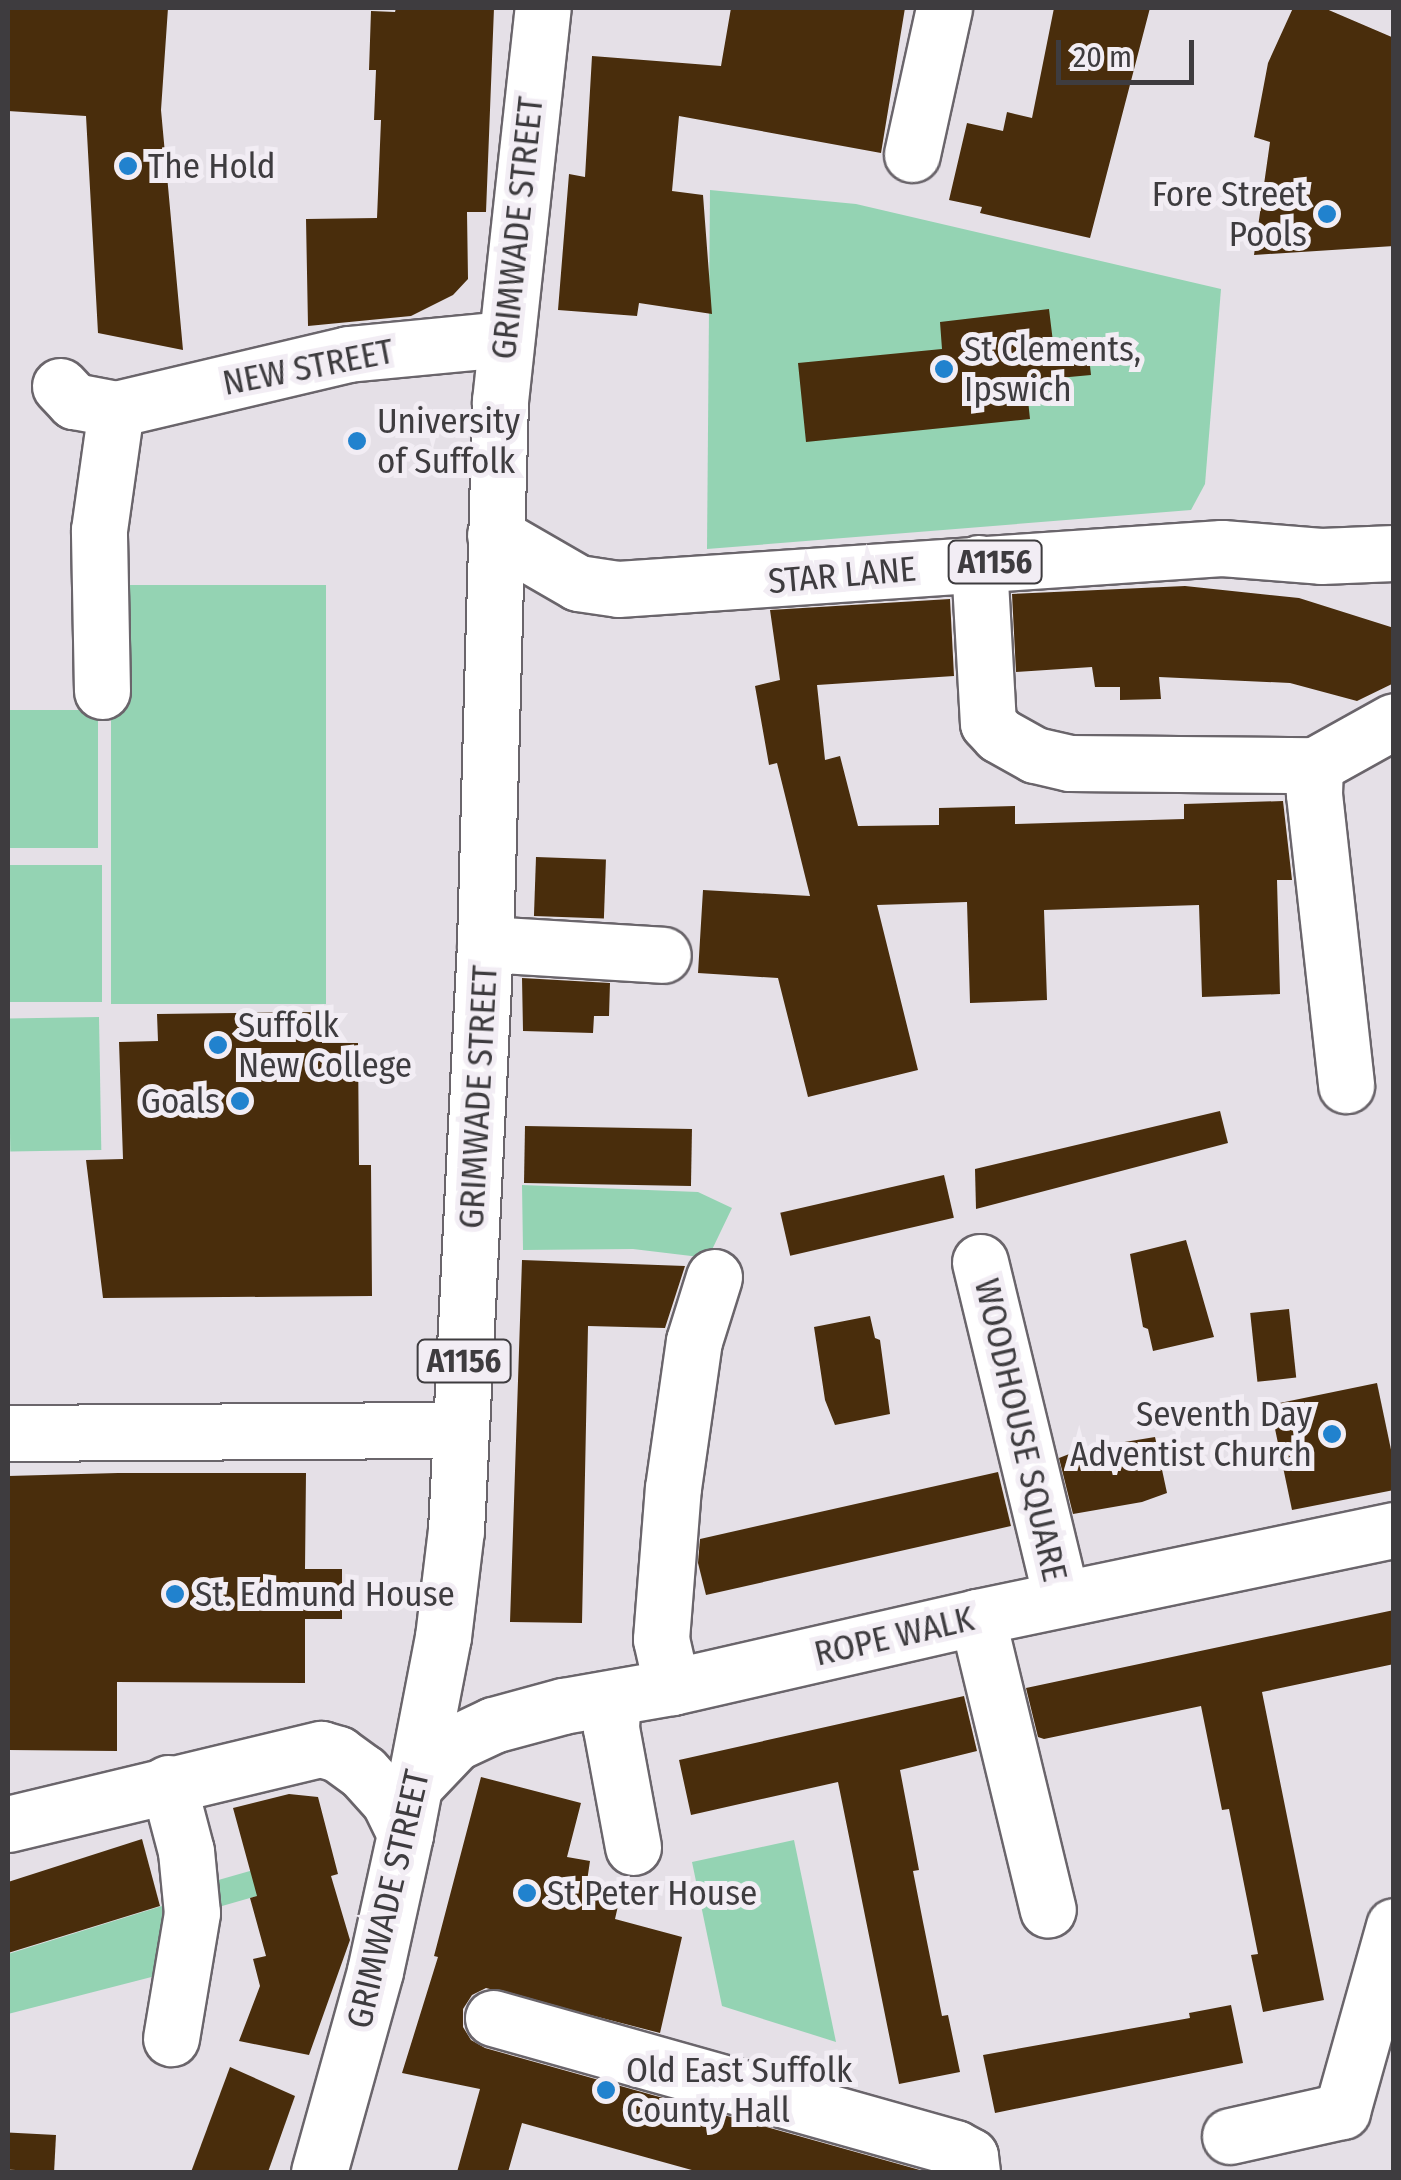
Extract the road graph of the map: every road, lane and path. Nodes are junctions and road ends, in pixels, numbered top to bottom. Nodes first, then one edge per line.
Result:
1 (543, 8) edge
2 (944, 8) edge
3 (912, 154) dead end
4 (503, 340) junction
5 (60, 386) dead end
6 (116, 409) junction
7 (495, 535) junction
8 (1394, 553) edge
9 (1321, 556) junction
10 (979, 563) junction
11 (1394, 581) edge
12 (102, 692) dead end
13 (1394, 721) edge
14 (1315, 765) junction
15 (486, 944) junction
16 (662, 955) dead end
17 (1346, 1085) dead end
18 (980, 1262) dead end
19 (714, 1277) dead end
20 (458, 1430) junction
21 (8, 1433) edge
22 (1394, 1530) edge
23 (1061, 1598) junction
24 (977, 1616) junction
25 (672, 1687) junction
26 (614, 1698) junction
27 (168, 1784) junction
28 (411, 1809) junction
29 (8, 1824) edge
30 (634, 1847) dead end
31 (1048, 1910) dead end
32 (1394, 1926) edge
33 (494, 2018) dead end
34 (172, 2038) dead end
35 (1230, 2136) dead end
36 (319, 2172) edge
37 (972, 2172) edge

1 - 4 main road, GRIMWADE STREET / A1156
2 - 3 main road
4 - 6 main road, NEW STREET
4 - 7 main road, GRIMWADE STREET / A1156
5 - 6 main road
6 - 12 main road
7 - 10 main road, STAR LANE / A1156
7 - 15 main road, GRIMWADE STREET / A1156
8 - 9 main road, STAR LANE / A1156
9 - 10 main road, STAR LANE / A1156
9 - 11 main road, STAR LANE
10 - 14 main road
13 - 14 main road
14 - 17 main road
15 - 16 main road
15 - 20 main road, GRIMWADE STREET / A1156
18 - 23 main road, WOODHOUSE SQUARE
19 - 25 main road
20 - 21 main road
20 - 28 main road, GRIMWADE STREET / A1156
22 - 23 main road, ROPE WALK
23 - 24 main road, ROPE WALK
24 - 25 main road, ROPE WALK
24 - 31 main road
25 - 26 main road, ROPE WALK
26 - 28 main road, ROPE WALK
26 - 30 main road
27 - 28 main road
27 - 29 main road
27 - 34 main road
28 - 36 main road, GRIMWADE STREET / A1156
32 - 35 main road
33 - 37 main road

